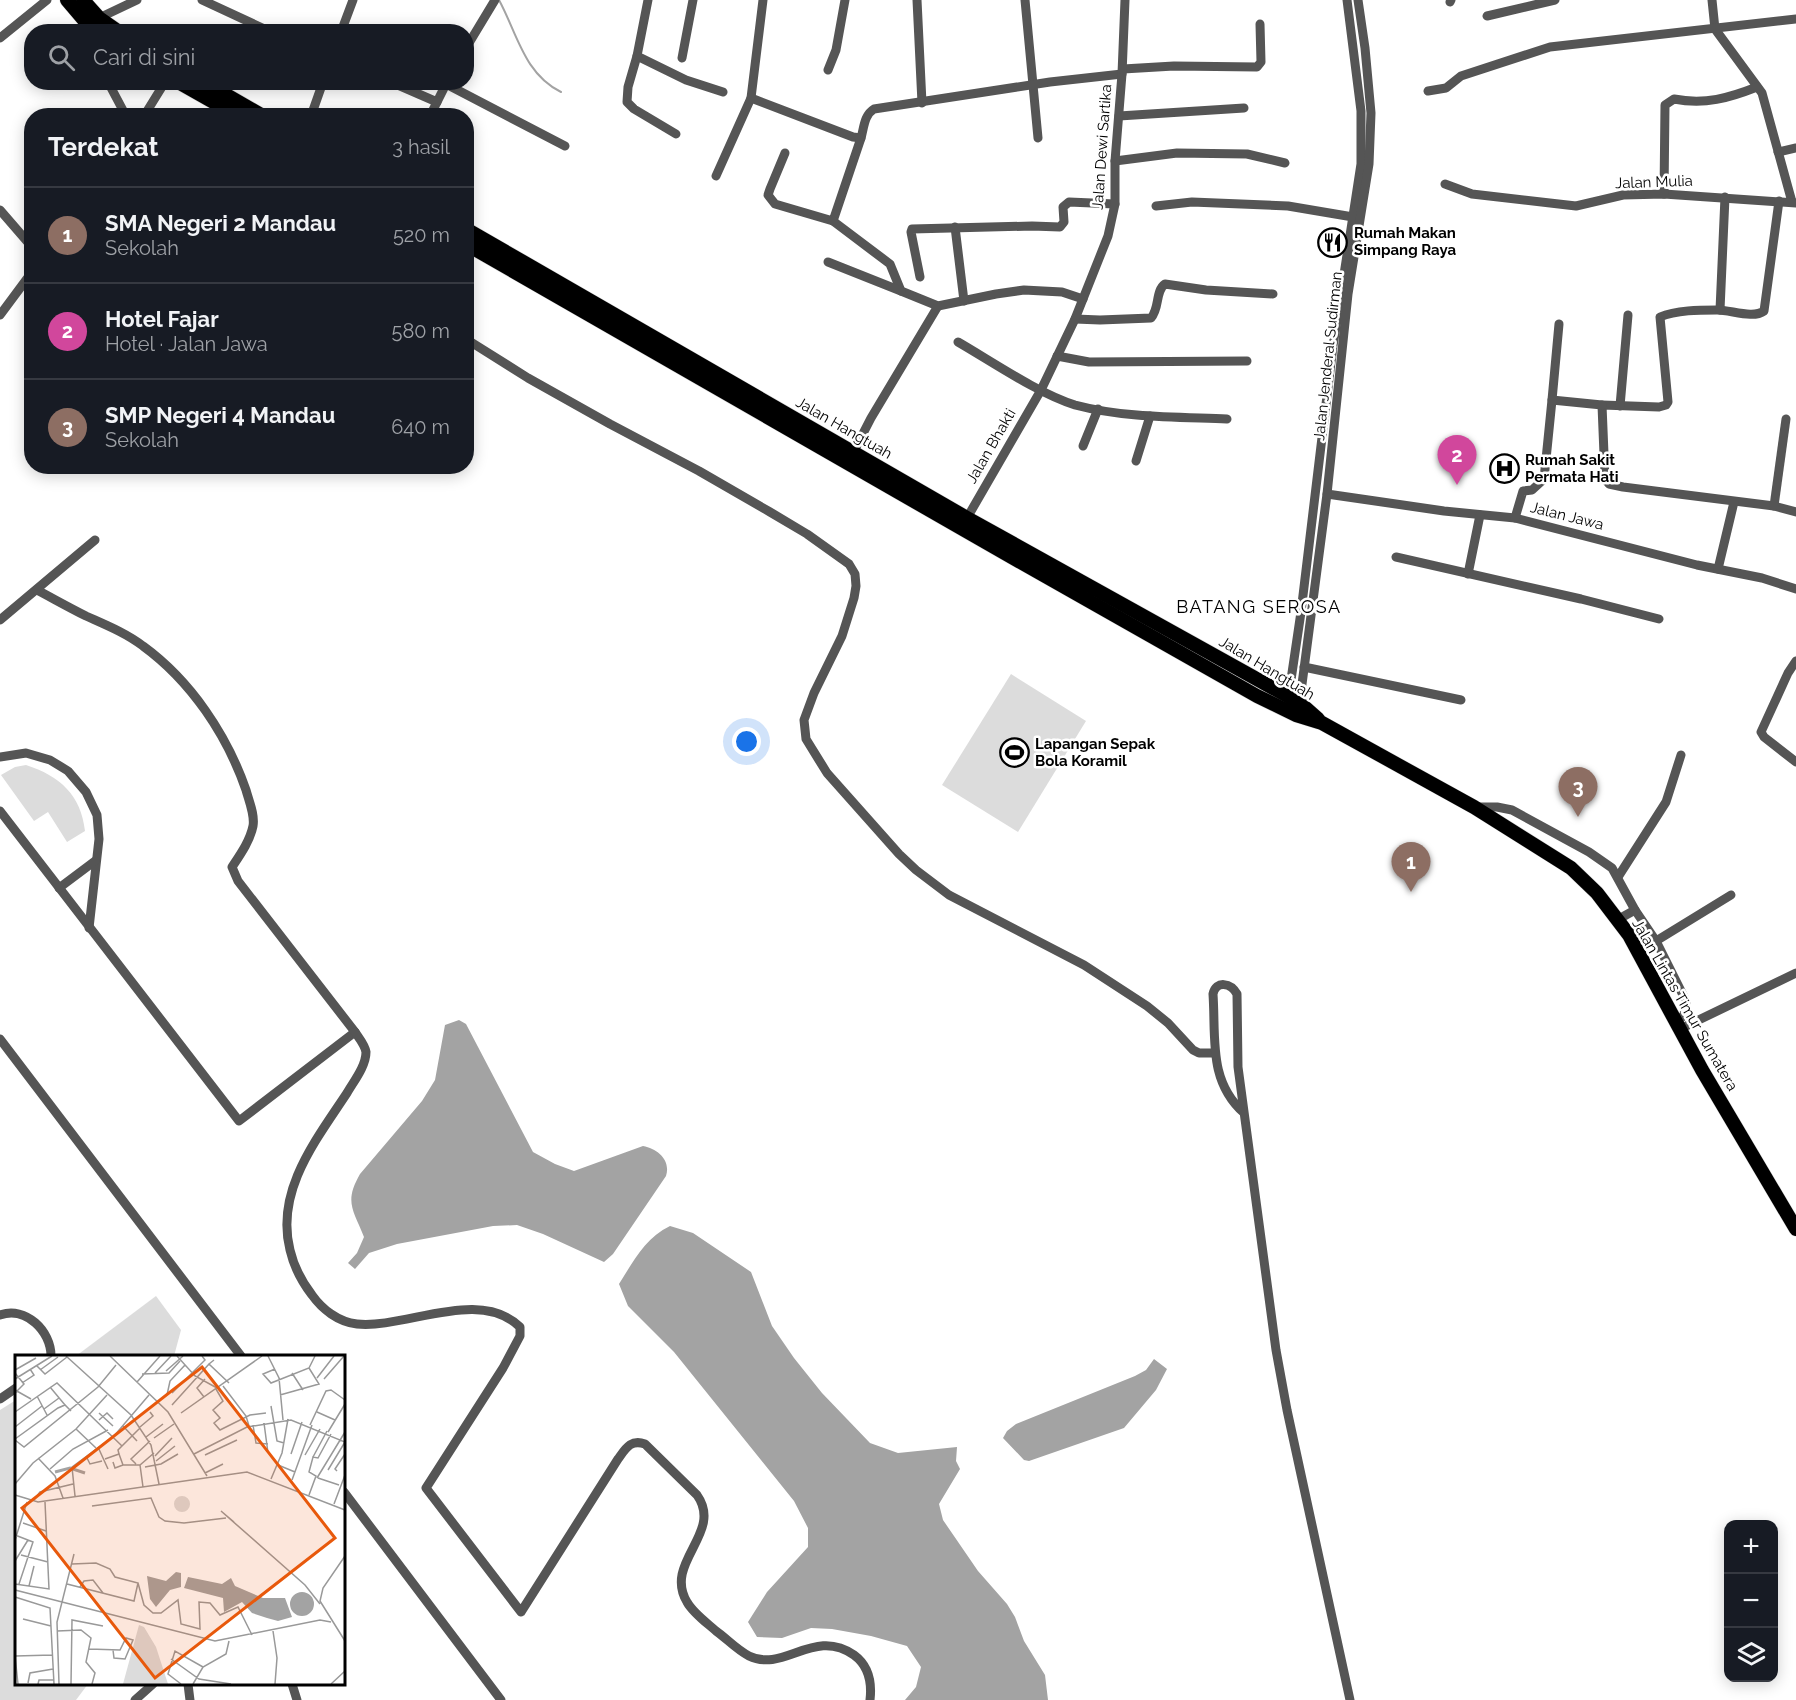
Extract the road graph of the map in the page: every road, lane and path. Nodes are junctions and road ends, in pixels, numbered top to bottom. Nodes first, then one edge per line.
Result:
1 (47, 0) edge
2 (67, 0) edge
3 (83, 0) edge
4 (138, 0) edge
5 (202, 0) edge
6 (352, 0) edge
7 (648, 0) edge
8 (693, 0) edge
9 (764, 0) edge
10 (845, 0) edge
11 (917, 0) edge
12 (1025, 0) edge
13 (1125, 0) edge
14 (1347, 0) edge
15 (1358, 0) edge
16 (1555, 0) edge
17 (1712, 0) edge
18 (493, 1) edge
19 (1487, 16) dead end
20 (1796, 19) edge
21 (93, 24) edge
22 (95, 24) edge
23 (101, 24) edge
24 (254, 24) edge
25 (344, 24) edge
26 (1260, 24) dead end
27 (1715, 29) junction
28 (474, 34) edge
29 (0, 38) edge
30 (636, 56) junction
31 (682, 58) dead end
32 (828, 69) dead end
33 (1122, 71) junction
34 (1034, 84) junction
35 (1757, 87) junction
36 (112, 90) edge
37 (160, 90) edge
38 (192, 90) edge
39 (218, 90) edge
40 (319, 90) edge
41 (409, 90) edge
42 (443, 90) edge
43 (459, 90) edge
44 (1428, 91) dead end
45 (723, 92) dead end
46 (1364, 95) junction
47 (751, 98) junction
48 (437, 102) junction
49 (922, 103) junction
50 (122, 108) edge
51 (149, 108) edge
52 (223, 108) edge
53 (249, 108) edge
54 (314, 108) edge
55 (434, 108) edge
56 (1244, 108) dead end
57 (1119, 116) junction
58 (676, 134) dead end
59 (861, 138) junction
60 (1038, 138) dead end
61 (565, 146) dead end
62 (1796, 148) edge
63 (1778, 152) junction
64 (784, 153) dead end
65 (1115, 161) junction
66 (1285, 164) dead end
67 (716, 176) dead end
68 (1445, 184) dead end
69 (1664, 194) junction
70 (1725, 197) junction
71 (1779, 201) junction
72 (1794, 203) edge
73 (1115, 204) junction
74 (1156, 206) dead end
75 (0, 210) edge
76 (1353, 217) junction
77 (833, 221) junction
78 (955, 227) junction
79 (474, 233) edge
80 (24, 238) edge
81 (474, 248) edge
82 (828, 262) dead end
83 (920, 277) dead end
84 (24, 283) edge
85 (901, 291) junction
86 (1273, 294) dead end
87 (1083, 299) junction
88 (964, 301) junction
89 (938, 306) junction
90 (1720, 309) junction
91 (0, 315) edge
92 (1628, 315) dead end
93 (1075, 319) junction
94 (1559, 324) dead end
95 (958, 342) dead end
96 (474, 344) edge
97 (1057, 356) junction
98 (1247, 361) dead end
99 (1041, 390) junction
100 (1552, 400) junction
101 (1602, 405) junction
102 (1620, 406) junction
103 (1098, 409) junction
104 (1150, 416) junction
105 (1227, 419) dead end
106 (1786, 419) dead end
107 (1083, 446) dead end
108 (853, 453) junction
109 (1136, 461) dead end
110 (1327, 494) junction
111 (1734, 502) junction
112 (1774, 506) junction
113 (1796, 512) edge
114 (1480, 514) junction
115 (967, 518) junction
116 (1515, 518) junction
117 (1310, 537) junction
118 (1320, 537) junction
119 (95, 540) dead end
120 (1396, 558) dead end
121 (1718, 569) junction
122 (1468, 574) junction
123 (1059, 576) junction
124 (1796, 589) edge
125 (37, 590) junction
126 (1659, 619) dead end
127 (0, 620) edge
128 (1796, 661) edge
129 (1304, 667) junction
130 (1461, 700) dead end
131 (1292, 706) junction
132 (1322, 723) joint
133 (1681, 755) dead end
134 (0, 757) edge
135 (1796, 762) edge
136 (1473, 807) junction
137 (0, 811) edge
138 (95, 861) junction
139 (1618, 877) junction
140 (59, 888) junction
141 (1731, 894) dead end
142 (1635, 910) junction
143 (1617, 920) junction
144 (89, 928) junction
145 (1656, 941) junction
146 (1795, 975) edge
147 (1679, 1026) junction
148 (356, 1032) junction
149 (0, 1039) edge
150 (1215, 1053) junction
151 (1244, 1113) junction
152 (1796, 1229) edge
153 (0, 1315) edge
154 (51, 1355) edge
155 (240, 1355) edge
156 (15, 1389) edge
157 (0, 1399) edge
158 (345, 1493) edge
159 (151, 1685) edge
160 (188, 1685) edge
161 (293, 1685) edge
162 (135, 1700) edge
163 (190, 1700) edge
164 (297, 1700) edge
165 (501, 1700) edge
166 (870, 1700) edge
167 (1350, 1700) edge

1 - 29 street
2 - 21 highway
3 - 22 highway
4 - 23 street
5 - 24 street
6 - 25 street
7 - 30 street
8 - 31 street
9 - 47 street
10 - 32 street
11 - 49 street
12 - 34 street
13 - 33 street, Jalan Dewi Sartika
14 - 46 street, Jalan Jenderal Sudirman
15 - 46 street, Jalan Jenderal Sudirman
16 - 19 street
17 - 27 street
18 - 28 street
20 - 27 street
26 - 33 street
27 - 35 street
27 - 44 street
30 - 45 street
30 - 58 street
33 - 34 street
33 - 57 street, Jalan Dewi Sartika
34 - 49 street
34 - 60 street
35 - 63 street
35 - 69 street
36 - 50 street
37 - 51 street
38 - 52 highway
39 - 53 highway
40 - 54 street
41 - 48 street
42 - 48 street
43 - 61 street
46 - 76 street, Jalan Jenderal Sudirman
46 - 110 street, Jalan Jenderal Sudirman
47 - 59 street
47 - 67 street
48 - 55 street
49 - 59 street
56 - 57 street
57 - 65 street, Jalan Dewi Sartika
59 - 77 street
62 - 63 street
63 - 72 street
64 - 77 street
65 - 66 street
65 - 73 street, Jalan Dewi Sartika
68 - 69 street, Jalan Mulia
69 - 70 street, Jalan Mulia
70 - 71 street, Jalan Mulia
70 - 90 street
71 - 72 street, Jalan Mulia
71 - 90 street
73 - 78 street
73 - 87 street, Jalan Dewi Sartika
74 - 76 street
75 - 80 street
76 - 117 street, Jalan Jenderal Sudirman
77 - 85 street
78 - 83 street
78 - 88 street
79 - 108 highway, Jalan Hangtuah
81 - 123 highway, Jalan Hangtuah
82 - 85 street
84 - 91 street
85 - 89 street
86 - 93 street
87 - 88 street
87 - 93 street, Jalan Dewi Sartika
88 - 89 street
89 - 108 street
90 - 102 street
92 - 102 street
93 - 97 street, Jalan Dewi Sartika
94 - 100 street
95 - 99 street
96 - 150 street
97 - 98 street
97 - 99 street, Jalan Dewi Sartika
99 - 103 street
99 - 115 street, Jalan Bhakti
100 - 101 street
100 - 116 street
101 - 102 street
101 - 111 street
103 - 104 street
103 - 107 street
104 - 105 street
104 - 109 street
106 - 112 street
108 - 115 highway, Jalan Hangtuah
110 - 114 street, Jalan Jawa
110 - 118 street, Jalan Jenderal Sudirman
111 - 112 street
111 - 121 street
112 - 113 street
114 - 116 street, Jalan Jawa
114 - 122 street
115 - 123 highway, Jalan Hangtuah
116 - 121 street, Jalan Jawa
117 - 118 street
117 - 131 street, Jalan Jenderal Sudirman
118 - 129 street, Jalan Jenderal Sudirman
119 - 125 street
120 - 122 street
121 - 124 street, Jalan Jawa
122 - 126 street
123 - 131 highway, Jalan Hangtuah
125 - 127 street
125 - 148 street
128 - 135 street
129 - 130 street
129 - 131 street, Jalan Jenderal Sudirman
131 - 132 highway, Jalan Hangtuah
132 - 136 highway, Jalan Lintas Timur Sumatera
133 - 139 street
134 - 138 street
136 - 139 street
136 - 143 highway, Jalan Lintas Timur Sumatera
137 - 140 street
138 - 140 street
138 - 144 street
139 - 142 street
140 - 144 street
141 - 145 street
142 - 143 street
142 - 145 street
143 - 147 highway, Jalan Lintas Timur Sumatera
144 - 148 street
145 - 147 street
146 - 147 street
147 - 152 highway, Jalan Lintas Timur Sumatera
148 - 166 street
149 - 155 street
150 - 151 street
150 - 151 street
151 - 167 street
153 - 154 street
156 - 157 street
158 - 165 street
159 - 162 street
160 - 163 street
161 - 164 street

